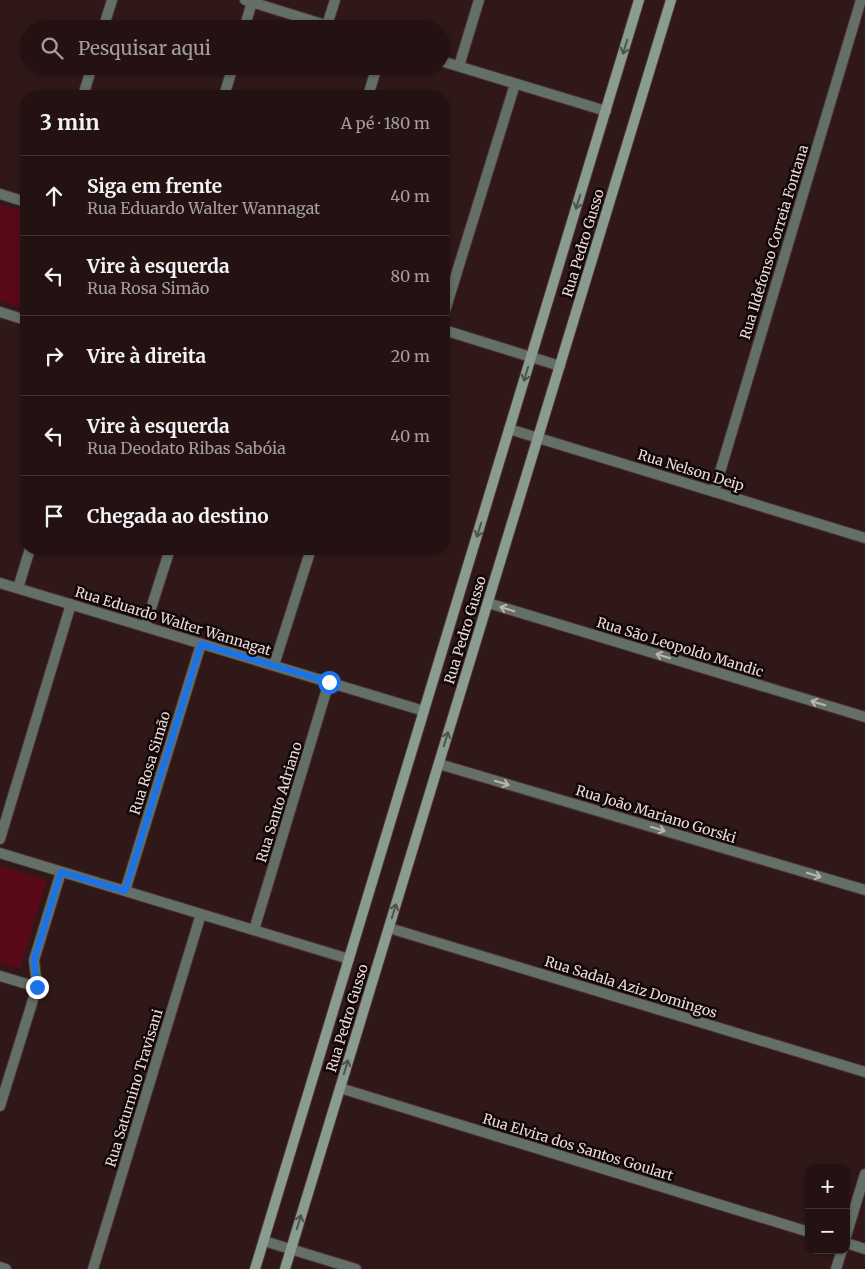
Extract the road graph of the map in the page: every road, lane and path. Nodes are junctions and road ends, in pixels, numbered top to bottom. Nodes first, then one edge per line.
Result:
1 (112, 0) edge
2 (335, 0) edge
3 (479, 0) edge
4 (639, 0) edge
5 (671, 0) edge
6 (861, 0) edge
7 (248, 1) edge
8 (106, 20) edge
9 (245, 20) edge
10 (311, 20) edge
11 (329, 20) edge
12 (450, 64) edge
13 (459, 66) junction
14 (89, 75) edge
15 (230, 75) edge
16 (375, 75) edge
17 (515, 84) junction
18 (85, 90) edge
19 (226, 90) edge
20 (370, 90) edge
21 (606, 111) junction
22 (0, 194) edge
23 (20, 200) edge
24 (450, 295) edge
25 (0, 312) edge
26 (20, 318) edge
27 (450, 332) edge
28 (531, 357) junction
29 (560, 366) junction
30 (509, 430) junction
31 (538, 438) junction
32 (714, 492) junction
33 (865, 538) edge
34 (28, 555) edge
35 (168, 555) edge
36 (309, 555) edge
37 (0, 583) edge
38 (18, 588) junction
39 (488, 603) junction
40 (71, 604) junction
41 (145, 627) junction
42 (201, 644) junction
43 (274, 665) junction
44 (329, 682) junction
45 (424, 711) junction
46 (865, 718) edge
47 (439, 764) junction
48 (0, 839) edge
49 (0, 853) edge
50 (61, 872) junction
51 (865, 890) edge
52 (125, 891) junction
53 (201, 914) junction
54 (389, 928) junction
55 (254, 930) junction
56 (349, 959) junction
57 (0, 976) edge
58 (37, 987) junction
59 (865, 1072) edge
60 (340, 1088) junction
61 (0, 1106) edge
62 (865, 1174) edge
63 (850, 1223) edge
64 (805, 1231) edge
65 (264, 1241) junction
66 (850, 1245) edge
67 (291, 1249) junction
68 (865, 1249) edge
69 (841, 1254) edge
70 (0, 1267) edge
71 (6, 1269) edge
72 (93, 1269) edge
73 (255, 1269) edge
74 (285, 1269) edge
75 (356, 1269) edge
76 (836, 1269) edge

1 - 8 street
2 - 11 street
3 - 13 street
4 -> 21 main road, Rua Pedro Gusso
5 - 29 main road, Rua Pedro Gusso
6 - 32 street, Rua Ildefonso Correia Fontana
7 - 9 street
7 - 10 street
12 - 13 street
13 - 17 street
14 - 18 street
15 - 19 street
16 - 20 street
17 - 21 street
17 - 24 street
21 -> 28 main road, Rua Pedro Gusso
22 - 23 street
25 - 26 street
27 - 28 street
28 - 29 street
28 -> 30 main road, Rua Pedro Gusso
29 - 31 main road, Rua Pedro Gusso
30 - 31 street, Rua Nelson Deip
30 -> 45 main road, Rua Pedro Gusso
31 - 32 street, Rua Nelson Deip
31 - 39 main road, Rua Pedro Gusso
32 - 33 street, Rua Nelson Deip
34 - 38 street
35 - 41 street
36 - 43 street
37 - 38 street, Rua Eduardo Walter Wannagat
38 - 40 street, Rua Eduardo Walter Wannagat
46 -> 39 street, Rua São Leopoldo Mandic
47 -> 39 main road, Rua Pedro Gusso
40 - 41 street, Rua Eduardo Walter Wannagat
40 - 48 street
41 - 42 street, Rua Eduardo Walter Wannagat
42 - 43 street, Rua Eduardo Walter Wannagat
42 - 52 street, Rua Rosa Simão
43 - 44 street, Rua Eduardo Walter Wannagat
44 - 45 street, Rua Eduardo Walter Wannagat
44 - 55 street, Rua Santo Adriano
45 - 56 main road, Rua Pedro Gusso
47 -> 51 street, Rua João Mariano Gorski
54 -> 47 main road, Rua Pedro Gusso
49 - 50 street
50 - 52 street
50 - 58 street
52 - 53 street
53 - 55 street
53 - 72 street, Rua Saturnino Travisani
54 - 59 street, Rua Sadala Aziz Domingos
60 -> 54 main road, Rua Pedro Gusso
55 - 56 street
56 - 65 main road, Rua Pedro Gusso
57 - 58 street
58 - 61 street
60 - 64 street, Rua Elvira dos Santos Goulart
67 -> 60 main road, Rua Pedro Gusso
62 - 63 street
65 - 67 street
65 - 73 main road, Rua Pedro Gusso
66 - 68 street
67 - 74 main road, Rua Pedro Gusso
67 - 75 street
69 - 76 street
70 - 71 street

